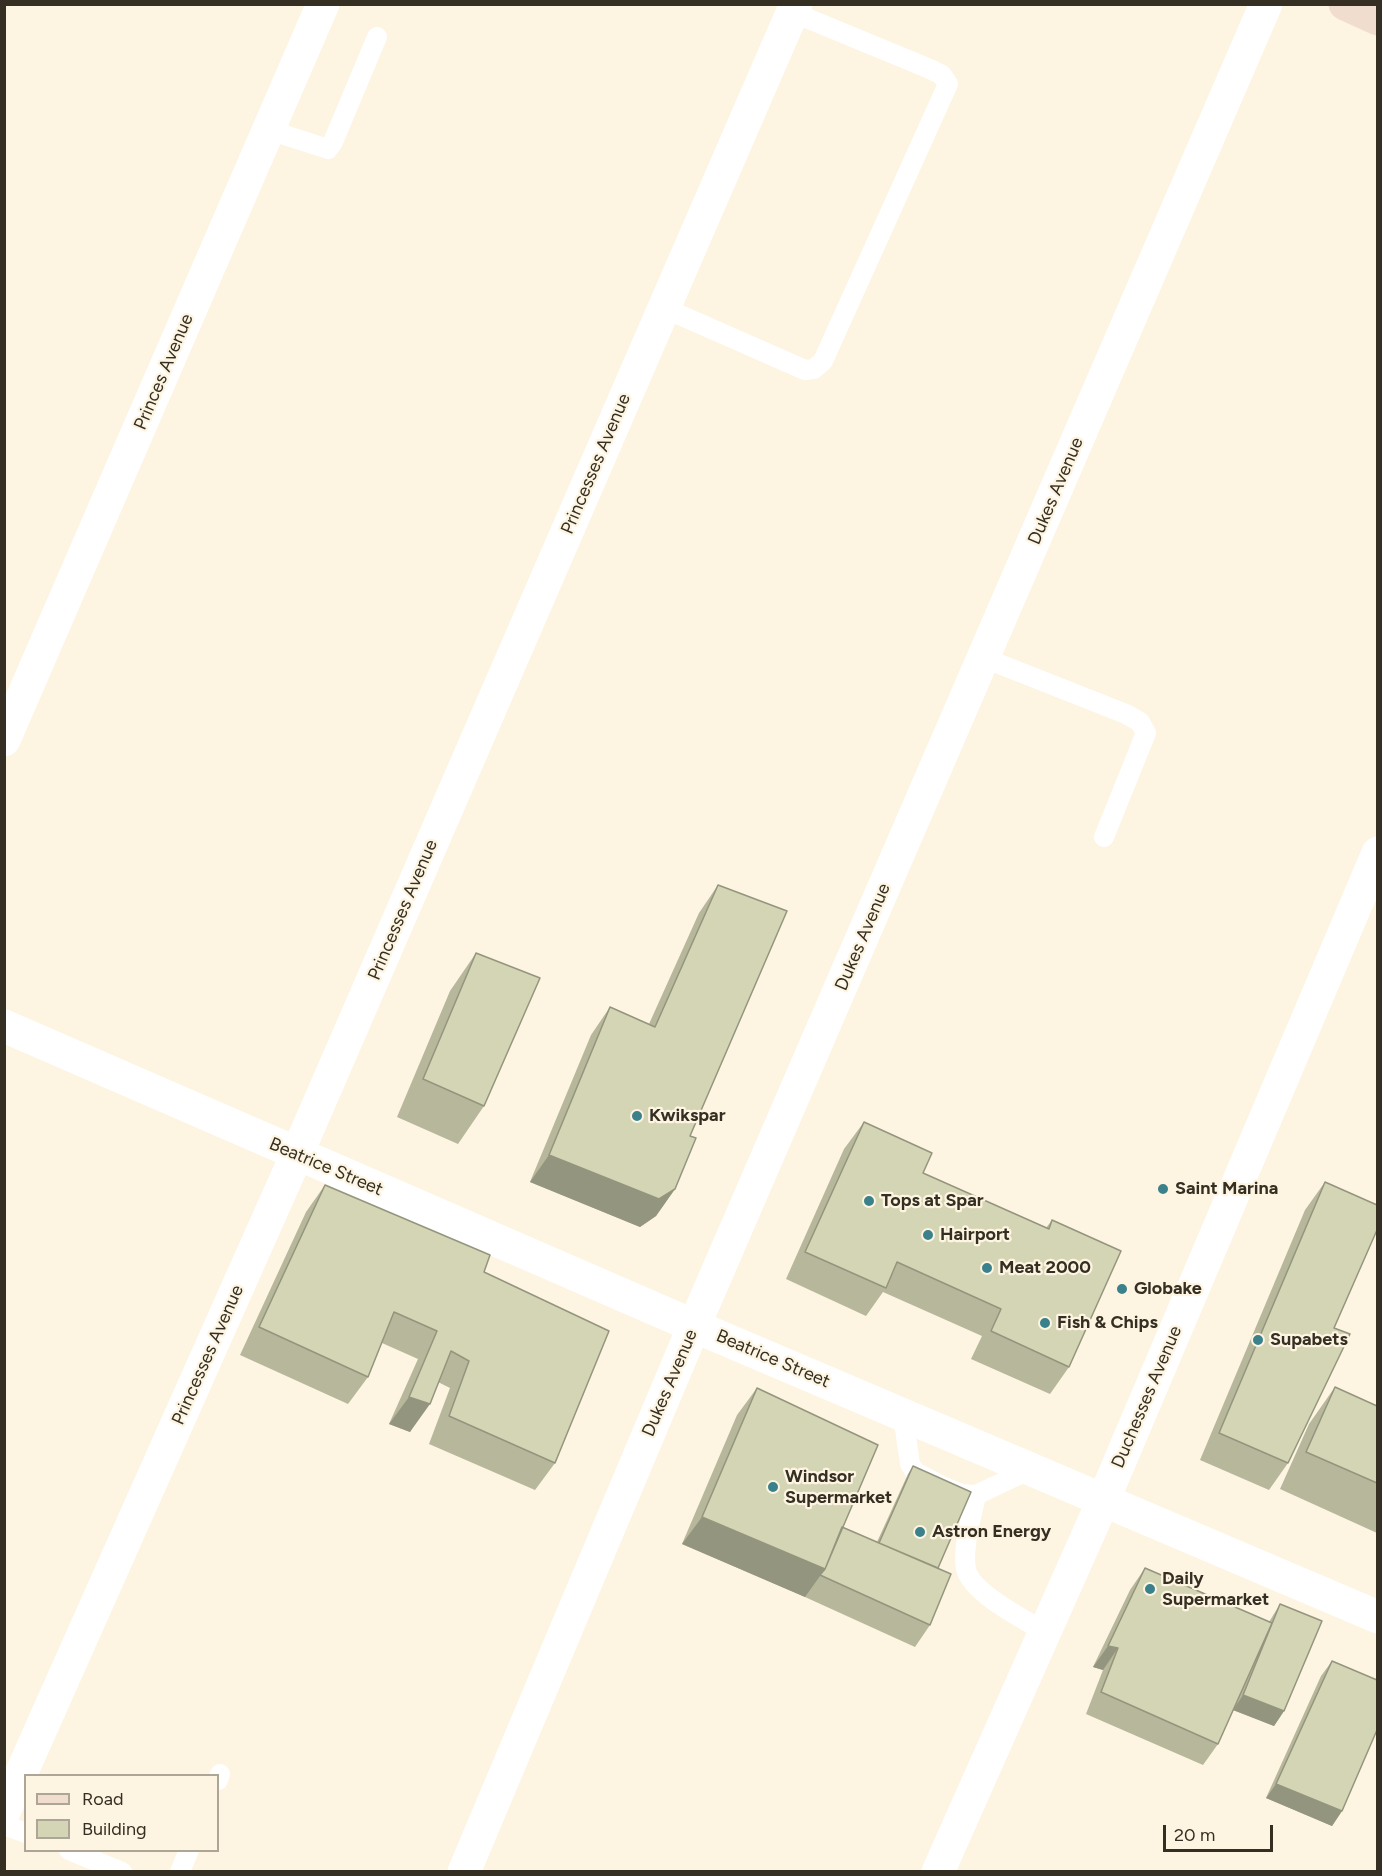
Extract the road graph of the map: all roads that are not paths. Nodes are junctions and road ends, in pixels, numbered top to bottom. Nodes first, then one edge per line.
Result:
1 (323, 4) edge
2 (1266, 4) edge
3 (1345, 4) edge
4 (794, 8) edge
5 (1377, 19) edge
6 (377, 37) dead end
7 (269, 130) junction
8 (664, 308) junction
9 (984, 658) junction
10 (4, 740) edge
11 (1104, 837) dead end
12 (1377, 853) edge
13 (4, 1026) edge
14 (297, 1154) junction
15 (694, 1326) junction
16 (903, 1415) junction
17 (1031, 1470) junction
18 (976, 1495) junction
19 (1103, 1501) junction
20 (1377, 1617) edge
21 (1045, 1632) junction
22 (4, 1812) edge
23 (4, 1825) edge
24 (24, 1832) edge
25 (72, 1852) edge
26 (189, 1852) edge
27 (122, 1872) edge
28 (180, 1872) edge
29 (464, 1872) edge
30 (938, 1872) edge

1 - 7 street, Princes Avenue
2 - 9 street, Dukes Avenue
3 - 5 street
4 - 8 street, Princesses Avenue
4 - 8 lane
6 - 7 lane
7 - 10 street, Princes Avenue
8 - 14 street, Princesses Avenue
9 - 11 lane
9 - 15 street, Dukes Avenue
12 - 19 street, Duchesses Avenue
13 - 14 street, Beatrice Street
14 - 15 street, Beatrice Street
14 - 22 street, Princesses Avenue
15 - 16 street, Beatrice Street
15 - 29 street, Dukes Avenue
16 - 17 street, Beatrice Street
16 - 18 lane
17 - 18 lane
17 - 19 street, Beatrice Street
18 - 21 lane
19 - 20 street, Beatrice Street
19 - 21 street, Duchesses Avenue
21 - 30 street, Duchesses Avenue
23 - 24 lane
25 - 27 lane
26 - 28 lane

